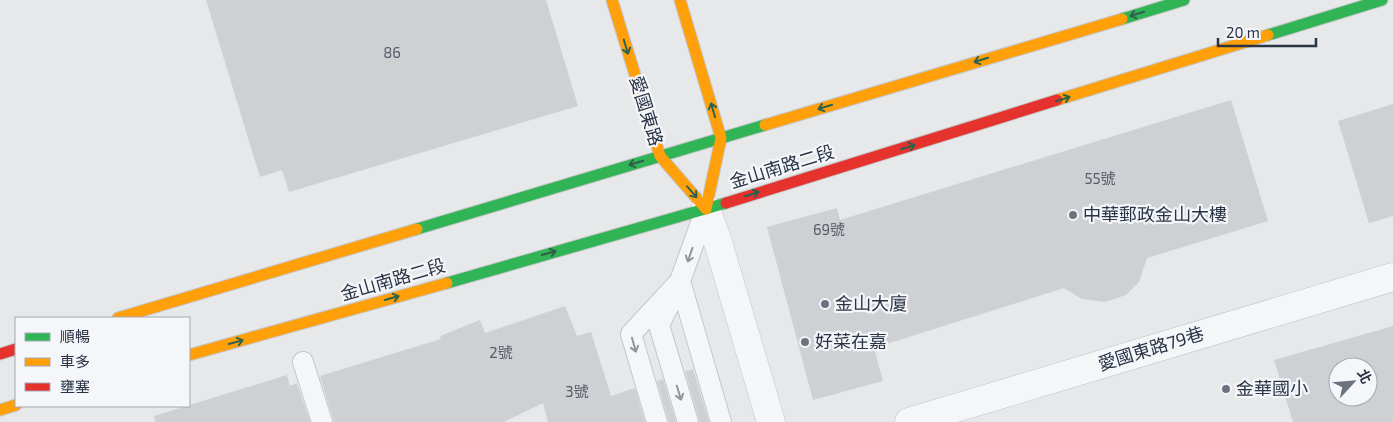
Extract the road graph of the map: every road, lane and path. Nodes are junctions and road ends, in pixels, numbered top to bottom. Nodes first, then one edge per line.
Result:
1 (612, 0) edge
2 (680, 0) edge
3 (1184, 0) edge
4 (1382, 0) edge
5 (721, 138) junction
6 (660, 156) junction
7 (706, 209) junction
8 (1393, 277) edge
9 (680, 282) junction
10 (121, 317) edge
11 (15, 349) edge
12 (0, 354) edge
13 (190, 354) edge
14 (303, 362) dead end
15 (15, 405) edge
16 (0, 410) edge
17 (322, 422) edge
18 (657, 422) edge
19 (688, 422) edge
20 (721, 422) edge
21 (771, 422) edge
22 (909, 422) edge

1 -> 6 main road, 愛國東路
5 -> 2 main road
3 -> 5 main road
7 -> 4 main road, 金山南路二段
5 - 6 main road
5 - 7 main road
6 -> 7 main road, 愛國東路
6 -> 10 main road
7 -> 9 lane
13 -> 7 main road, 金山南路二段
7 - 21 street, 愛國東路
8 - 22 street, 愛國東路79巷
9 -> 18 lane
9 -> 19 lane
9 - 20 lane
11 - 12 main road
14 - 17 lane
15 - 16 main road

